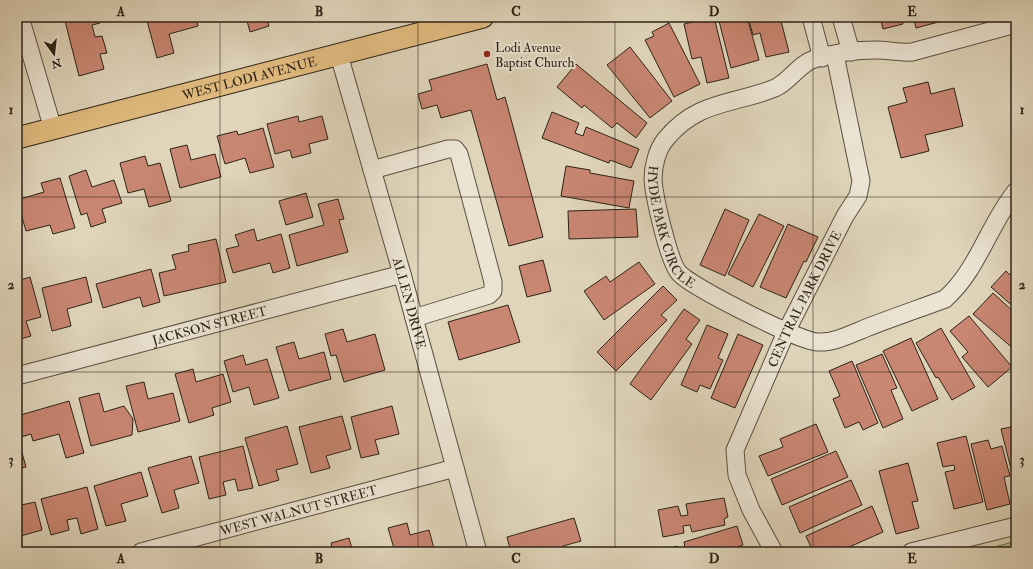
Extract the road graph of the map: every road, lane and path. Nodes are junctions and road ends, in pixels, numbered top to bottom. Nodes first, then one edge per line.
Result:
1 (20, 17) edge
2 (811, 17) edge
3 (841, 17) edge
4 (471, 18) edge
5 (1016, 24) edge
6 (339, 55) junction
7 (836, 55) junction
8 (53, 129) junction
9 (17, 138) edge
10 (372, 170) junction
11 (1016, 191) edge
12 (402, 274) junction
13 (414, 318) junction
14 (786, 332) junction
15 (17, 376) edge
16 (455, 468) junction
17 (1016, 526) edge
18 (141, 552) edge
19 (478, 552) edge
20 (774, 552) edge
21 (911, 552) edge

1 - 8 street
2 - 7 street, CENTRAL PARK DRIVE
3 - 7 street, CENTRAL PARK DRIVE
4 - 6 main road, WEST LODI AVENUE
5 - 7 street
6 - 8 main road, WEST LODI AVENUE
6 - 10 street, ALLEN DRIVE
7 - 14 street, CENTRAL PARK DRIVE
7 - 14 street, HYDE PARK CIRCLE
8 - 9 main road, WEST LODI AVENUE
10 - 12 street, ALLEN DRIVE
10 - 13 street
11 - 14 street, HYDE PARK CIRCLE
12 - 13 street, ALLEN DRIVE
12 - 15 street, JACKSON STREET
13 - 16 street, ALLEN DRIVE
14 - 20 street, CENTRAL PARK DRIVE
16 - 18 street, WEST WALNUT STREET
16 - 19 street, ALLEN DRIVE
17 - 21 street

